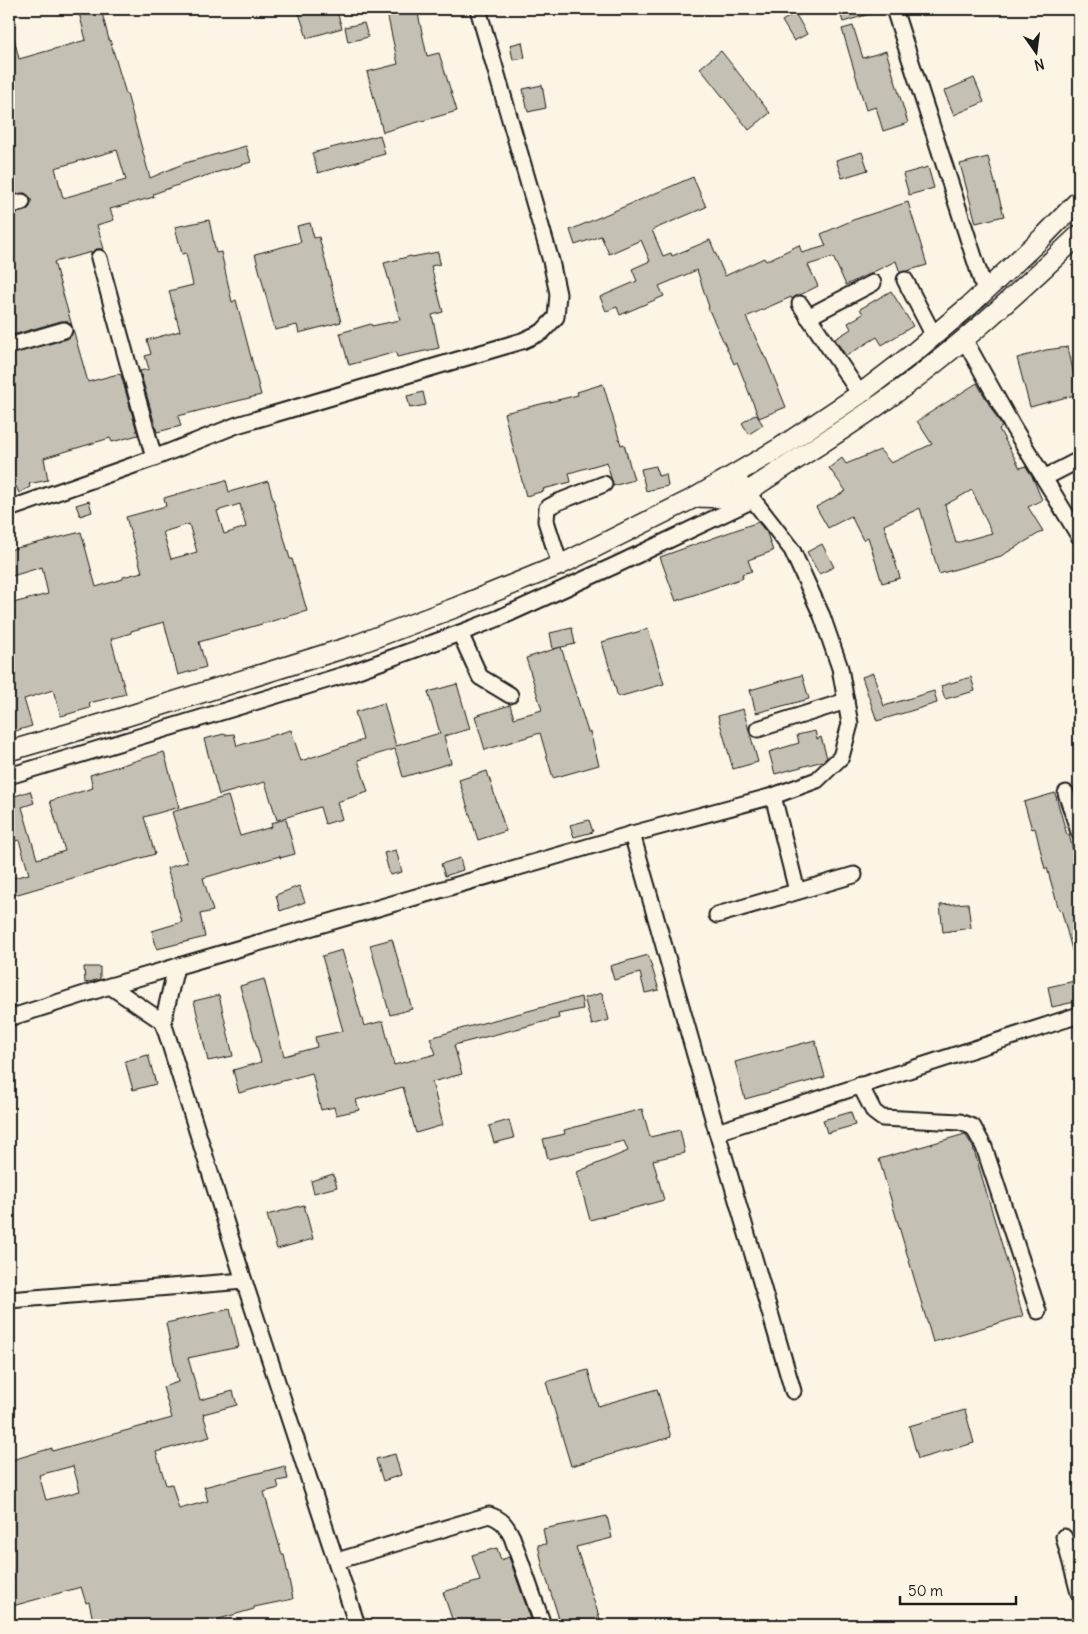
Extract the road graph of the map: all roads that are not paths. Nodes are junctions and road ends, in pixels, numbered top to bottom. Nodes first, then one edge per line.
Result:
1 (478, 9) edge
2 (894, 9) edge
3 (1079, 200) edge
4 (1079, 235) edge
5 (99, 258) dead end
6 (905, 280) dead end
7 (873, 283) dead end
8 (985, 290) junction
9 (64, 330) dead end
10 (934, 336) junction
11 (964, 340) junction
12 (9, 346) edge
13 (860, 394) junction
14 (154, 458) junction
15 (1079, 460) edge
16 (735, 473) junction
17 (1044, 478) junction
18 (604, 484) dead end
19 (750, 496) junction
20 (696, 497) junction
21 (9, 509) edge
22 (1079, 536) edge
23 (560, 565) junction
24 (460, 632) junction
25 (510, 695) dead end
26 (846, 701) junction
27 (758, 729) dead end
28 (9, 750) edge
29 (9, 776) edge
30 (1066, 793) dead end
31 (773, 796) junction
32 (1079, 832) edge
33 (632, 834) junction
34 (854, 874) dead end
35 (797, 891) junction
36 (717, 915) dead end
37 (176, 967) junction
38 (110, 986) junction
39 (1079, 1015) edge
40 (9, 1018) edge
41 (163, 1022) junction
42 (860, 1085) junction
43 (717, 1132) junction
44 (244, 1281) junction
45 (9, 1300) edge
46 (1038, 1311) dead end
47 (793, 1391) dead end
48 (1064, 1537) dead end
49 (337, 1561) junction
50 (1079, 1592) edge
51 (357, 1625) edge
52 (543, 1625) edge

1 - 14 street
2 - 8 street
3 - 8 main road
4 - 11 main road
5 - 14 street
6 - 10 street
7 - 13 street
8 - 10 main road
9 - 12 street
10 - 13 main road
11 - 17 street
11 - 19 main road
13 - 16 main road
14 - 21 street
15 - 17 street
16 - 19 street
16 - 20 main road
17 - 22 street
18 - 23 street
19 - 20 main road
19 - 24 street
19 - 26 street
20 - 23 main road
23 - 28 main road
24 - 25 street
24 - 29 street
26 - 27 street
26 - 31 street
30 - 32 street
31 - 33 street
31 - 35 street
33 - 37 street
33 - 43 street
34 - 35 street
35 - 36 street
37 - 38 street
37 - 41 street
38 - 40 street
38 - 41 street
39 - 42 street
41 - 44 street
42 - 43 street
42 - 46 street
43 - 47 street
44 - 45 street
44 - 49 street
48 - 50 street
49 - 51 street
49 - 52 street

